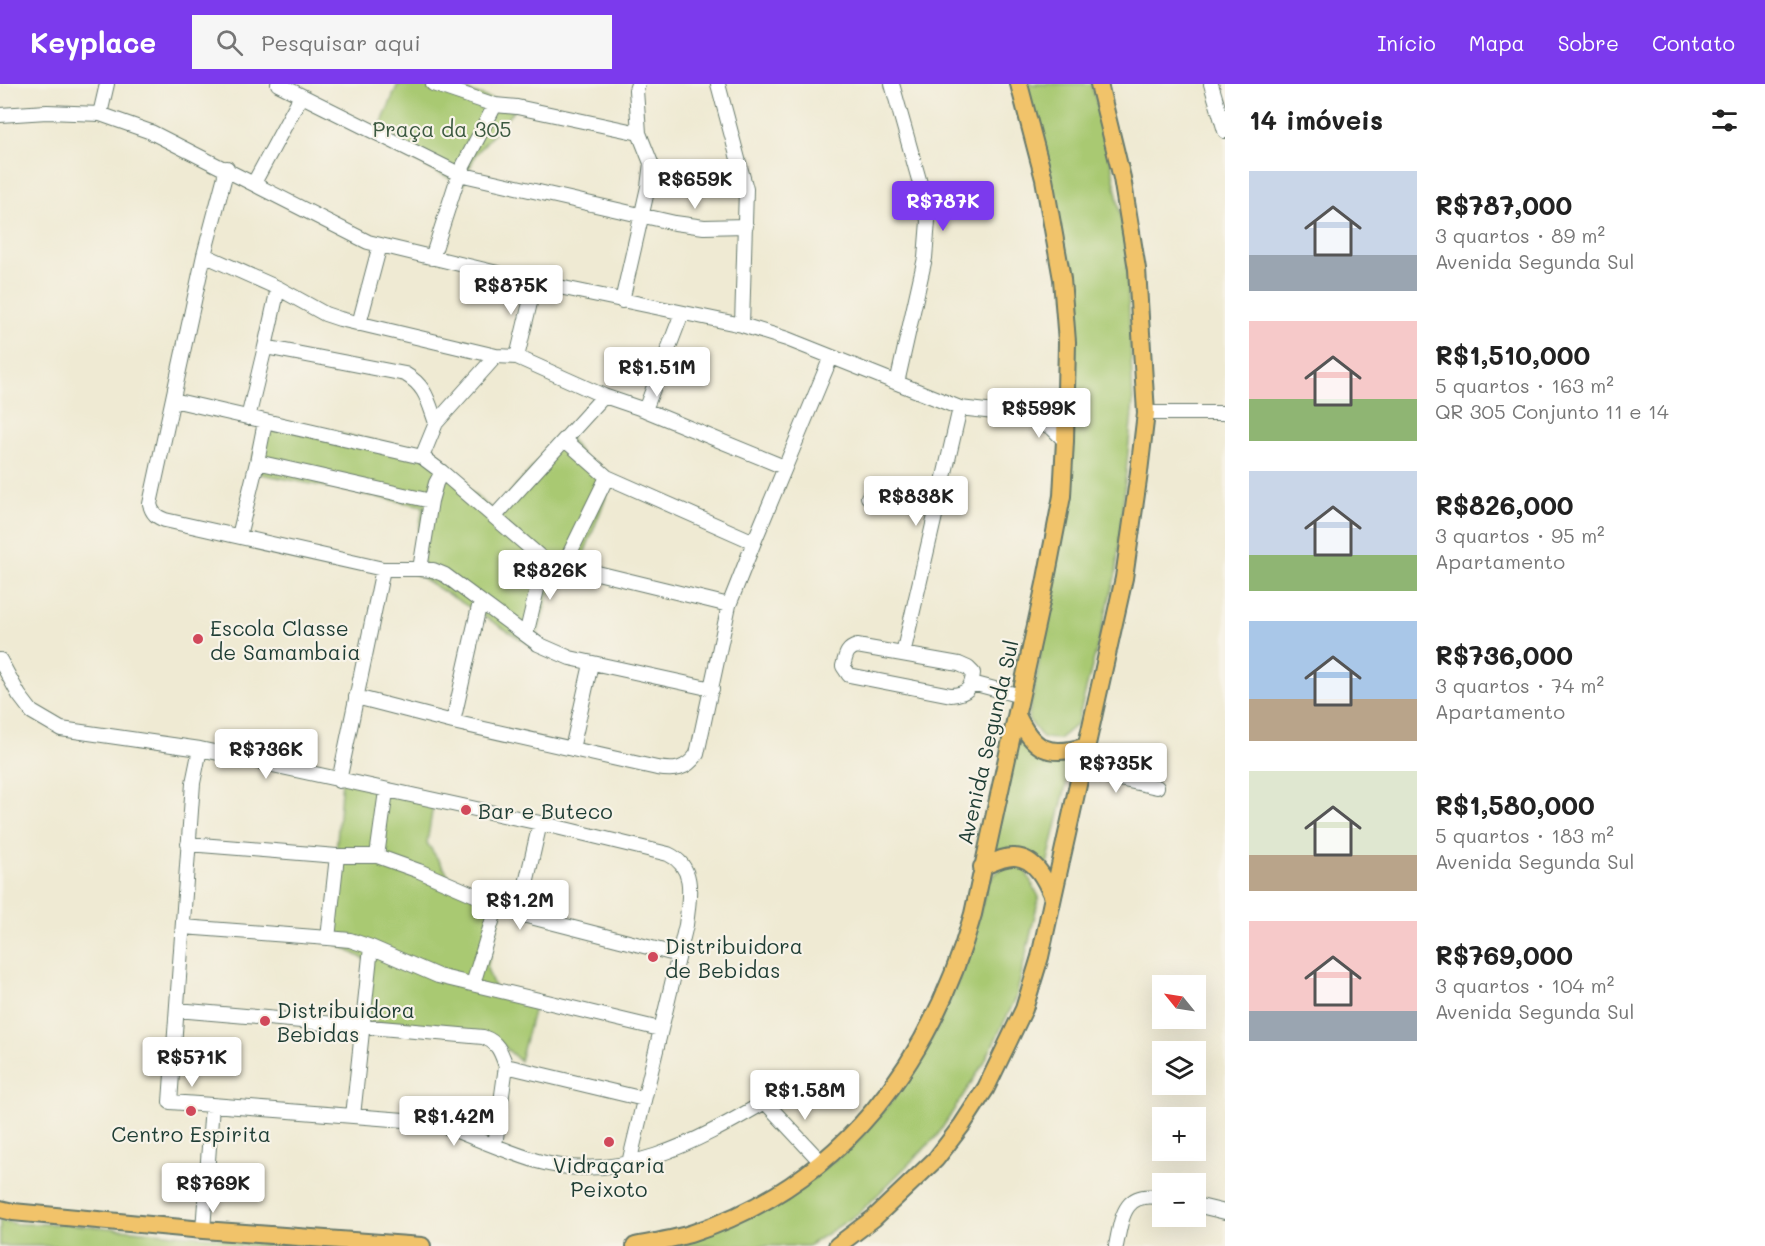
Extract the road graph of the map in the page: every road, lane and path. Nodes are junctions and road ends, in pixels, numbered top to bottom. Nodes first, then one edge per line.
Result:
1 (107, 84) edge
2 (278, 84) edge
3 (638, 84) edge
4 (718, 84) edge
5 (892, 84) edge
6 (1019, 84) edge
7 (1099, 84) edge
8 (1211, 84) edge
9 (438, 85) edge
10 (301, 96) junction
11 (495, 105) junction
12 (99, 114) junction
13 (0, 115) edge
14 (1225, 130) edge
15 (639, 133) junction
16 (226, 168) junction
17 (459, 174) junction
18 (254, 183) junction
19 (641, 215) junction
20 (746, 226) junction
21 (380, 245) junction
22 (204, 255) junction
23 (432, 258) junction
24 (535, 282) junction
25 (278, 288) junction
26 (622, 301) junction
27 (682, 313) junction
28 (359, 324) junction
29 (742, 325) junction
30 (265, 347) junction
31 (496, 356) junction
32 (517, 357) junction
33 (831, 357) junction
34 (897, 383) junction
35 (604, 396) junction
36 (1066, 396) junction
37 (173, 400) junction
38 (960, 408) junction
39 (645, 410) junction
40 (1146, 412) junction
41 (1225, 413) edge
42 (1028, 416) junction
43 (248, 418) junction
44 (265, 422) junction
45 (436, 423) junction
46 (566, 440) junction
47 (1065, 441) junction
48 (422, 457) junction
49 (257, 462) junction
50 (784, 467) junction
51 (442, 472) junction
52 (607, 477) junction
53 (868, 497) dead end
54 (431, 501) junction
55 (936, 511) junction
56 (495, 516) junction
57 (239, 536) junction
58 (754, 542) junction
59 (544, 560) junction
60 (564, 565) junction
61 (383, 569) junction
62 (420, 569) junction
63 (480, 602) junction
64 (729, 606) junction
65 (526, 635) junction
66 (903, 654) junction
67 (0, 660) edge
68 (591, 664) junction
69 (972, 683) junction
70 (712, 689) junction
71 (1021, 696) junction
72 (356, 697) junction
73 (1017, 715) junction
74 (453, 722) junction
75 (1086, 746) junction
76 (200, 749) junction
77 (572, 749) junction
78 (1081, 771) junction
79 (339, 781) junction
80 (1157, 787) dead end
81 (386, 791) junction
82 (540, 823) junction
83 (188, 844) junction
84 (337, 856) junction
85 (377, 856) junction
86 (982, 867) junction
87 (1053, 897) junction
88 (497, 904) junction
89 (519, 914) junction
90 (183, 927) junction
91 (328, 938) junction
92 (371, 947) junction
93 (679, 955) junction
94 (473, 984) junction
95 (177, 1010) junction
96 (361, 1026) junction
97 (660, 1029) junction
98 (506, 1066) junction
99 (644, 1099) junction
100 (212, 1105) junction
101 (352, 1116) junction
102 (495, 1145) junction
103 (821, 1162) junction
104 (629, 1163) junction
105 (1152, 1197) edge
106 (1206, 1208) edge
107 (0, 1209) edge
108 (1225, 1212) edge
109 (203, 1230) junction
110 (359, 1244) edge
111 (846, 1244) edge
112 (422, 1246) edge
113 (635, 1246) edge
114 (1116, 1246) edge

1 - 12 street
2 - 10 street
3 - 15 street
4 - 20 street
5 - 34 street
6 - 36 main road, Avenida Segunda Sul
7 - 40 main road
8 - 14 street
9 - 11 street
10 - 17 street
10 - 18 street
11 - 15 street
11 - 17 street
12 - 13 street
12 - 16 street
15 - 19 street
16 - 18 street
16 - 22 street
17 - 19 street
17 - 23 street
18 - 21 street
19 - 20 street
19 - 26 street
20 - 29 street
21 - 23 street
21 - 28 street
22 - 25 street
22 - 37 street
23 - 24 street
24 - 26 street
24 - 32 street
25 - 28 street
25 - 30 street
26 - 27 street
27 - 29 street
27 - 39 street
28 - 31 street
29 - 33 street
30 - 43 street
30 - 45 street
31 - 32 street
31 - 45 street
32 - 35 street
33 - 34 street
33 - 50 street
34 - 38 street
35 - 39 street
35 - 46 street
36 - 42 street
36 - 47 main road, Avenida Segunda Sul
37 - 43 street
37 - 57 street
38 - 42 street
38 - 55 street
39 - 50 street
40 - 41 street
40 - 75 main road
42 - 47 street
43 - 44 street
44 - 48 street
44 - 49 street
45 - 48 street
46 - 52 street
46 - 56 street
47 - 71 main road, Avenida Segunda Sul
48 - 51 street
49 - 54 street
49 - 57 street
50 - 58 street
51 - 54 street
51 - 56 street
52 - 58 street
52 - 60 street
53 - 55 street
54 - 62 street
55 - 66 street
56 - 59 street
57 - 61 street
58 - 64 street
59 - 60 street
59 - 65 street
60 - 64 street
61 - 62 street
61 - 72 street
62 - 63 street
63 - 65 street
63 - 74 street
64 - 70 street
65 - 68 street
66 - 69 street
66 - 69 street
67 - 76 street
68 - 70 street
68 - 77 street
69 - 71 street
70 - 77 street
71 - 73 main road, Avenida Segunda Sul
72 - 74 street
72 - 79 street
73 - 75 main road
73 - 86 main road, Avenida Segunda Sul
74 - 77 street
75 - 78 main road
76 - 79 street
76 - 83 street
78 - 80 street
78 - 87 main road
79 - 81 street
81 - 82 street
81 - 85 street
82 - 89 street
82 - 93 street
83 - 84 street
83 - 90 street
84 - 85 street
84 - 91 street
85 - 88 street
86 - 87 main road
86 - 103 main road, Avenida Segunda Sul
87 - 111 main road
88 - 89 street
88 - 94 street
89 - 93 street
90 - 91 street
90 - 95 street
91 - 92 street
92 - 94 street
92 - 96 street
93 - 97 street
94 - 97 street
95 - 96 street
95 - 100 street
96 - 98 street
96 - 101 street
97 - 99 street
98 - 99 street
98 - 102 street
99 - 104 street
100 - 101 street
100 - 109 street
101 - 102 street
102 - 104 street
103 - 104 street
103 - 113 main road, Avenida Segunda Sul
105 - 114 street
106 - 108 street
107 - 109 main road
109 - 110 main road
110 - 112 main road

